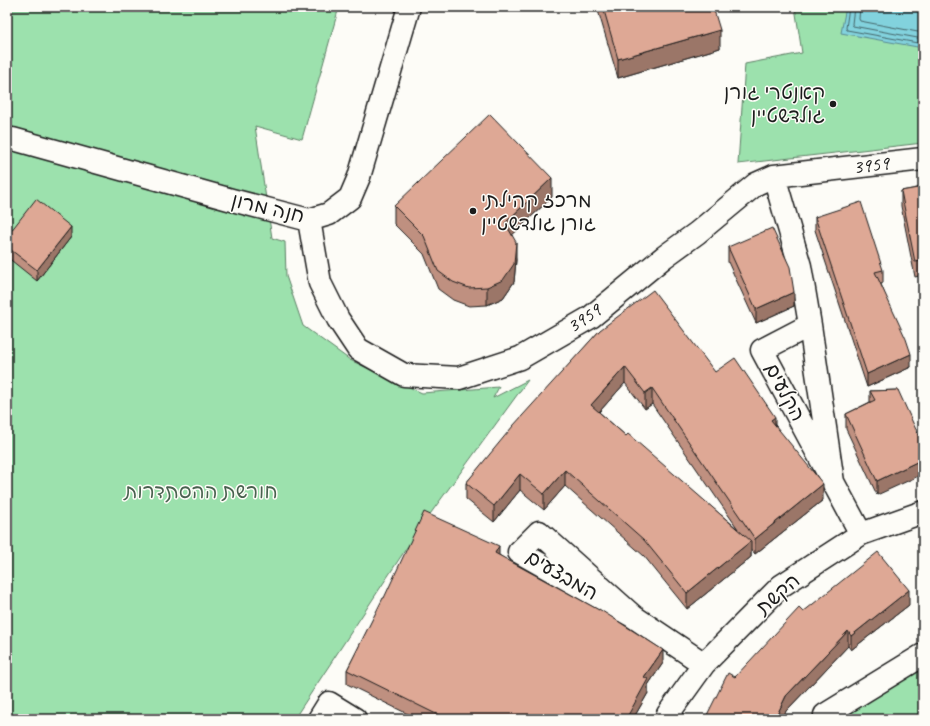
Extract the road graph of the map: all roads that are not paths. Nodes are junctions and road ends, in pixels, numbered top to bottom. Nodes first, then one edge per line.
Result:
1 (409, 7) edge
2 (13, 139) dead end
3 (923, 159) edge
4 (774, 176) junction
5 (309, 220) junction
6 (810, 325) junction
7 (833, 482) junction
8 (923, 517) edge
9 (861, 534) junction
10 (634, 617) junction
11 (923, 655) edge
12 (704, 664) junction
13 (319, 719) edge
14 (355, 719) edge
15 (666, 719) edge
16 (827, 719) edge

1 - 5 street, חנה מרון
2 - 5 street, חנה מרון
3 - 4 street, 3959
4 - 5 street, 3959
4 - 6 street, הקלעים
6 - 7 street, הקלעים
6 - 7 street, הקלעים
7 - 9 street, הקלעים
8 - 9 street, הקשת
9 - 12 street, הקשת
10 - 10 street, המבצעים
10 - 12 street, המבצעים
11 - 16 street
12 - 15 street, הקשת
13 - 14 street

